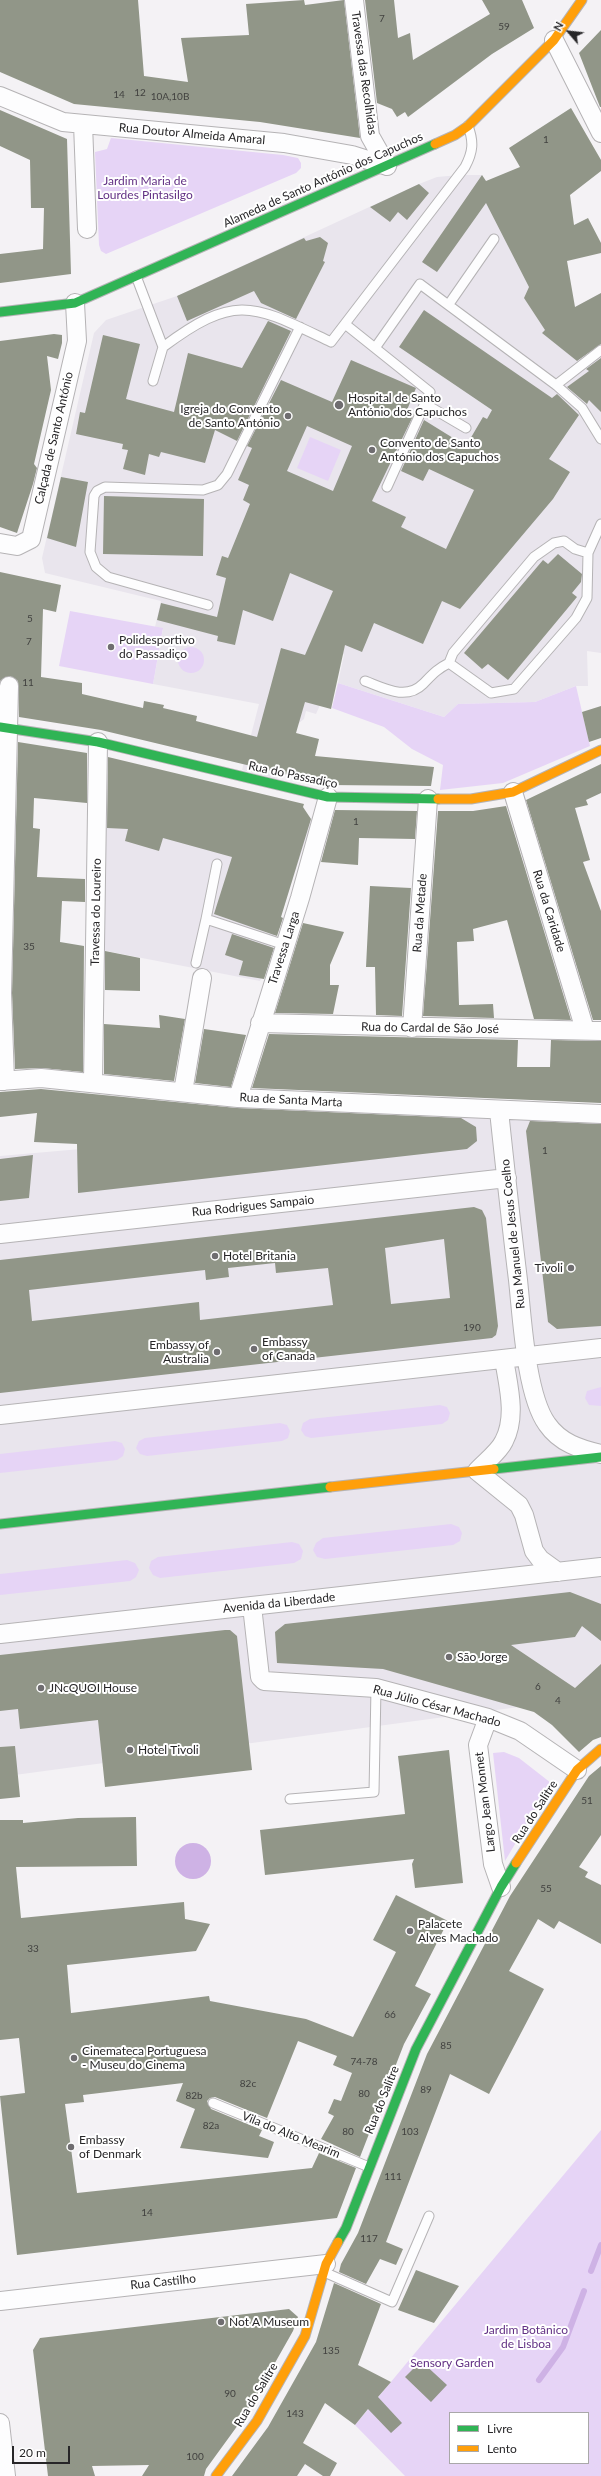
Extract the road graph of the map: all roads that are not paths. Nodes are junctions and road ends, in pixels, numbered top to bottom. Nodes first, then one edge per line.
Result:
1 (354, 0) edge
2 (582, 0) edge
3 (554, 40) junction
4 (0, 96) edge
5 (83, 124) junction
6 (468, 126) junction
7 (601, 133) edge
8 (387, 166) junction
9 (87, 229) dead end
10 (494, 239) dead end
11 (136, 276) junction
12 (75, 303) junction
13 (449, 304) junction
14 (0, 312) edge
15 (345, 324) junction
16 (300, 327) junction
17 (163, 347) junction
18 (376, 348) junction
19 (601, 350) edge
20 (153, 381) dead end
21 (556, 385) junction
22 (424, 404) junction
23 (466, 428) dead end
24 (601, 439) edge
25 (387, 487) dead end
26 (601, 524) edge
27 (0, 543) edge
28 (588, 553) junction
29 (208, 605) dead end
30 (449, 663) junction
31 (365, 681) dead end
32 (9, 686) dead end
33 (4, 727) edge
34 (98, 742) junction
35 (601, 750) edge
36 (513, 792) junction
37 (328, 797) junction
38 (428, 799) junction
39 (218, 864) dead end
40 (206, 919) junction
41 (285, 945) junction
42 (199, 970) joint
43 (260, 1023) junction
44 (412, 1028) junction
45 (593, 1030) edge
46 (2, 1081) edge
47 (93, 1082) junction
48 (183, 1092) junction
49 (238, 1098) junction
50 (500, 1111) junction
51 (601, 1114) edge
52 (507, 1178) junction
53 (0, 1234) edge
54 (601, 1348) edge
55 (526, 1356) junction
56 (504, 1359) junction
57 (0, 1415) edge
58 (601, 1456) edge
59 (477, 1471) junction
60 (0, 1524) edge
61 (601, 1567) edge
62 (558, 1572) junction
63 (252, 1606) junction
64 (0, 1634) edge
65 (376, 1688) junction
66 (488, 1718) junction
67 (601, 1749) edge
68 (577, 1770) junction
69 (290, 1799) dead end
70 (501, 1887) junction
71 (214, 2103) dead end
72 (369, 2168) junction
73 (429, 2216) dead end
74 (325, 2268) junction
75 (0, 2301) edge
76 (0, 2422) edge
77 (6, 2476) edge
78 (216, 2476) edge

1 - 8 street, Travessa das Recolhidas
2 - 3 street, Alameda de Santo António dos Capuchos
3 - 6 street, Alameda de Santo António dos Capuchos
3 - 7 street
4 - 5 street, Rua Doutor Almeida Amaral
5 - 8 street, Rua Doutor Almeida Amaral
5 - 9 street
6 - 8 street, Alameda de Santo António dos Capuchos
6 - 15 lane
8 - 11 street, Alameda de Santo António dos Capuchos
10 - 13 lane
11 - 12 street, Alameda de Santo António dos Capuchos
11 - 17 lane
12 - 14 street, Alameda de Santo António dos Capuchos
12 - 27 street, Calçada de Santo António
13 - 18 lane
13 - 21 lane
15 - 16 lane
15 - 18 lane
16 - 17 lane
16 - 29 lane
17 - 20 lane
18 - 22 lane
19 - 21 lane
21 - 24 lane
22 - 23 lane
22 - 25 lane
26 - 28 lane
28 - 30 lane
28 - 30 lane
30 - 31 lane
32 - 33 street
33 - 34 street, Rua do Passadiço
33 - 46 street
34 - 37 street, Rua do Passadiço
34 - 47 street, Travessa do Loureiro
35 - 36 street, Rua do Passadiço
36 - 38 street, Rua do Passadiço
36 - 45 street, Rua da Caridade
37 - 38 street, Rua do Passadiço
37 - 41 street, Travessa Larga
38 - 44 street, Rua da Metade
39 - 40 lane
40 - 41 lane
40 - 42 lane
41 - 43 street, Travessa Larga
42 - 48 street
43 - 44 street, Rua do Cardal de São José
43 - 49 street, Travessa Larga
44 - 45 street, Rua do Cardal de São José
46 - 47 street, Rua de Santa Marta
47 - 48 street, Rua de Santa Marta
48 - 49 street, Rua de Santa Marta
49 - 50 street, Rua de Santa Marta
50 - 51 street, Rua de Santa Marta
50 - 52 street, Rua Manuel de Jesus Coelho
52 - 53 street, Rua Rodrigues Sampaio
52 - 55 street, Rua Manuel de Jesus Coelho
54 - 55 street
55 - 56 street
55 - 58 street
56 - 57 street
56 - 59 street
58 - 59 street
59 - 60 street
59 - 62 street
61 - 62 street, Avenida da Liberdade
62 - 63 street, Avenida da Liberdade
63 - 64 street, Avenida da Liberdade
63 - 65 street, Rua Júlio César Machado
65 - 66 street, Rua Júlio César Machado
65 - 69 lane
66 - 68 street, Rua Júlio César Machado
66 - 70 street, Largo Jean Monnet
67 - 68 street, Rua do Salitre
68 - 70 street, Rua do Salitre
70 - 72 street, Rua do Salitre
71 - 72 lane, Vila do Alto Mearim
72 - 74 street, Rua do Salitre
73 - 74 lane
74 - 75 street, Rua Castilho
74 - 78 street, Rua do Salitre
76 - 77 street

